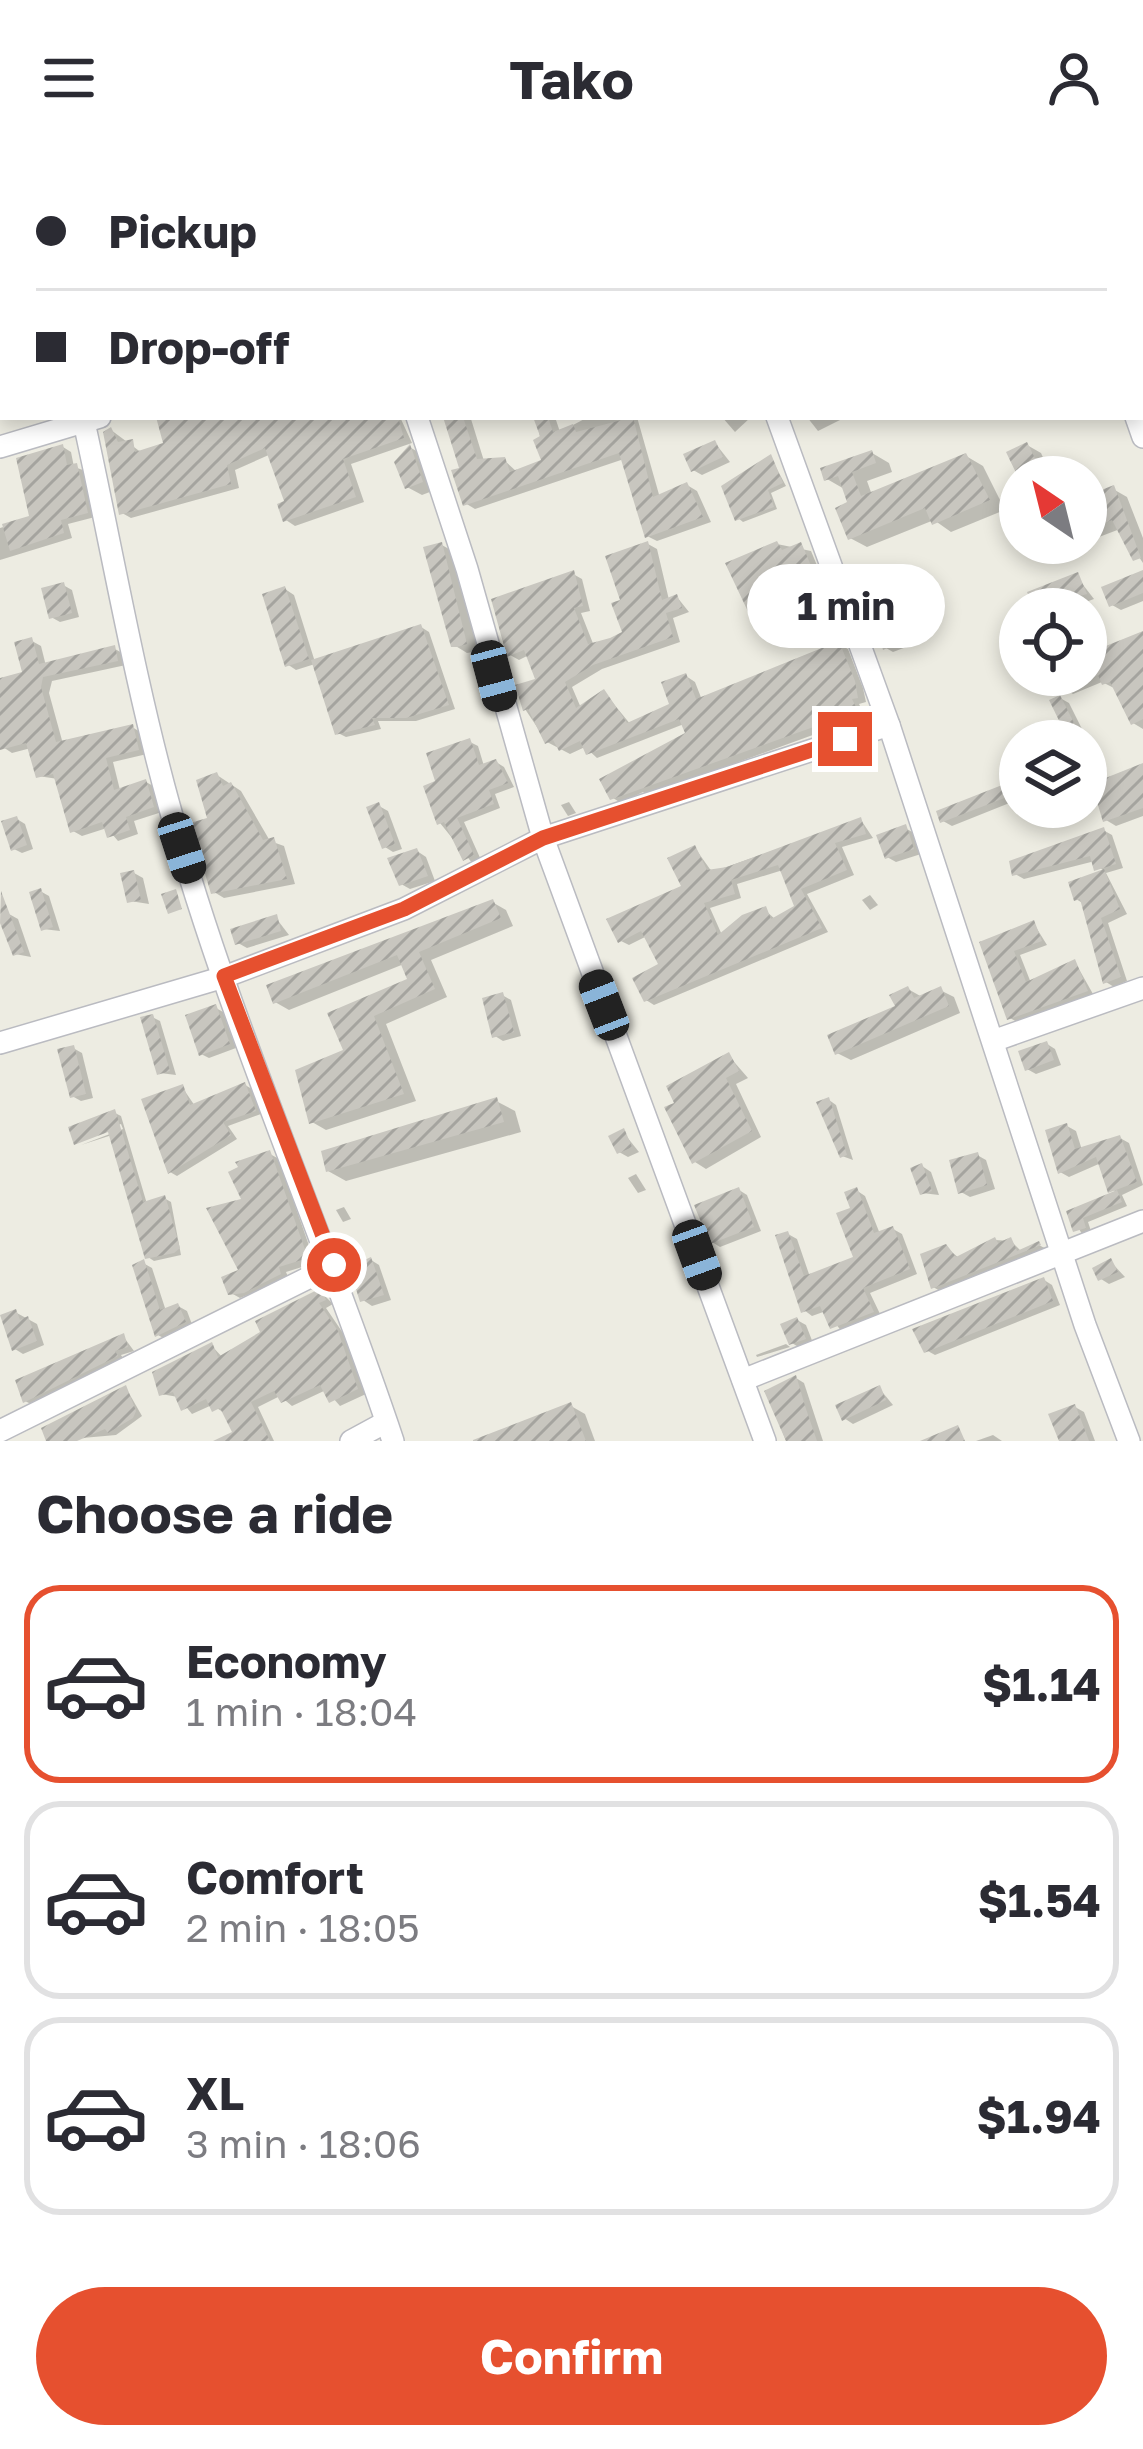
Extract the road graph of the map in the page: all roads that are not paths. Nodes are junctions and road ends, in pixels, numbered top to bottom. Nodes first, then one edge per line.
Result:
1 (92, 420) edge
2 (417, 420) edge
3 (778, 420) edge
4 (0, 447) edge
5 (889, 724) junction
6 (543, 838) junction
7 (224, 976) junction
8 (1143, 988) edge
9 (994, 1041) junction
10 (0, 1043) edge
11 (1143, 1221) edge
12 (1063, 1253) junction
13 (334, 1265) junction
14 (742, 1380) junction
15 (0, 1431) edge
16 (390, 1431) edge
17 (351, 1441) edge
18 (765, 1441) edge
19 (1129, 1441) edge

1 - 4 street
1 - 7 street
2 - 6 street
3 - 5 street
5 - 6 street
5 - 9 street
6 - 7 street
6 - 14 street
7 - 10 street
7 - 13 street
8 - 9 street
9 - 12 street
11 - 12 street
12 - 14 street
12 - 19 street
13 - 15 street
13 - 16 street
14 - 18 street
16 - 17 street

